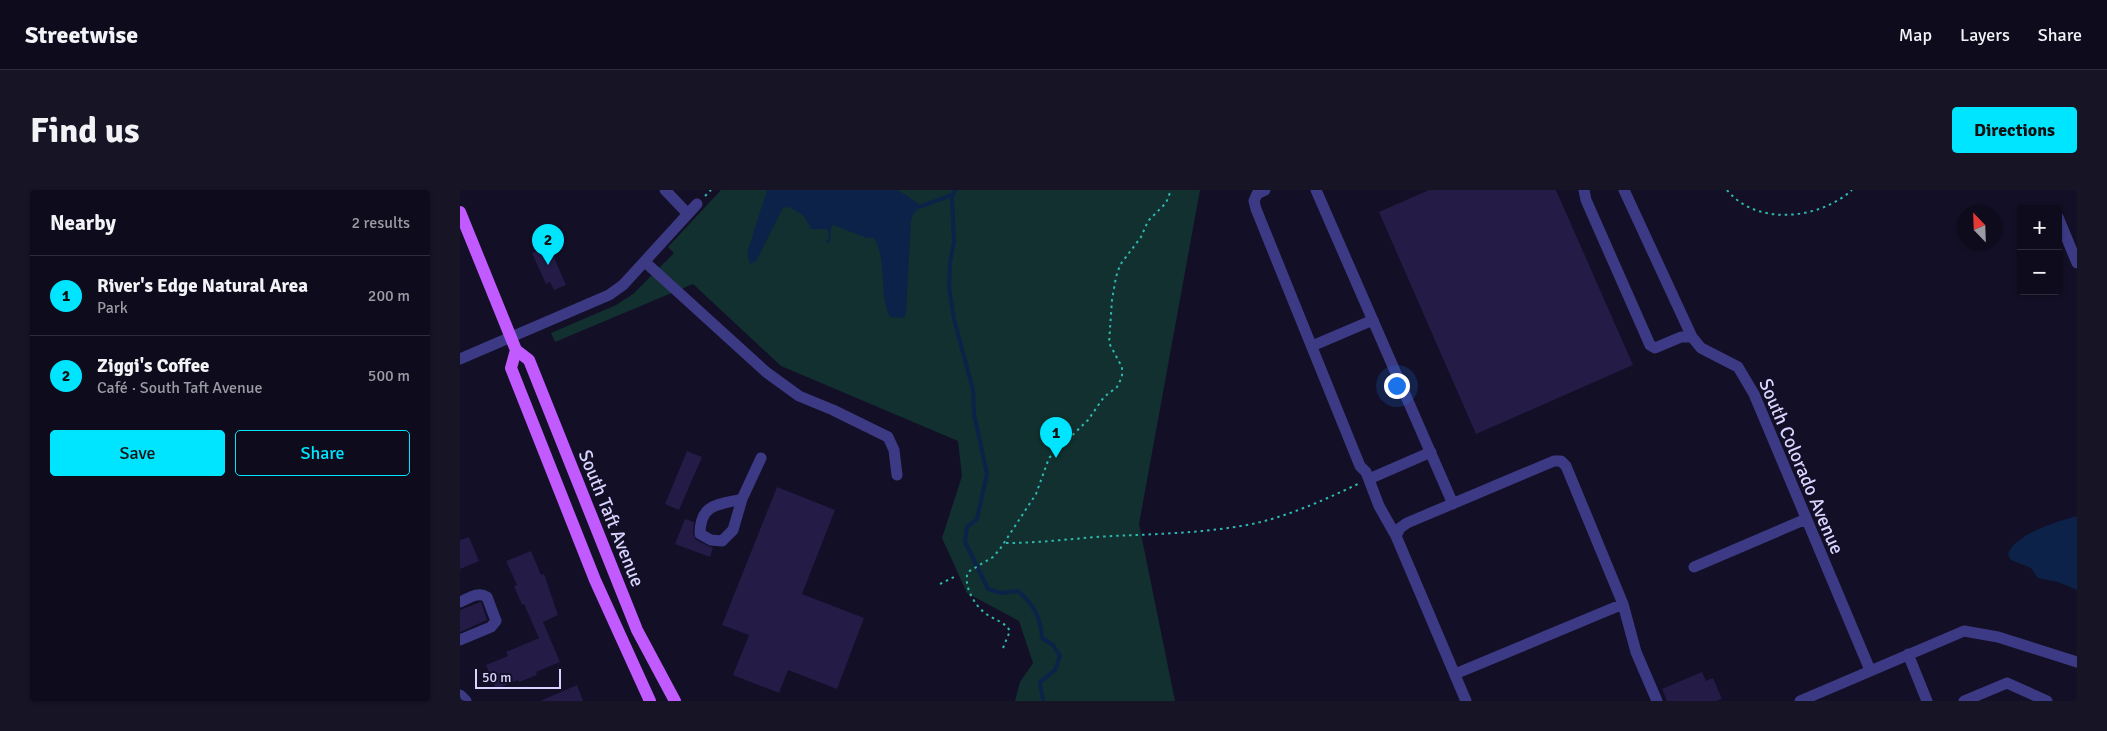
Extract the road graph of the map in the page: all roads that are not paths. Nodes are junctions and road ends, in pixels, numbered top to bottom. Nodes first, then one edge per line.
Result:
1 (664, 190) edge
2 (1265, 190) edge
3 (1316, 190) edge
4 (1584, 190) edge
5 (1624, 190) edge
6 (696, 204) dead end
7 (460, 212) edge
8 (688, 214) junction
9 (2062, 227) edge
10 (645, 262) junction
11 (2077, 263) edge
12 (1373, 320) junction
13 (511, 337) junction
14 (1692, 337) junction
15 (1312, 346) junction
16 (516, 350) junction
17 (460, 359) edge
18 (1431, 452) junction
19 (761, 458) dead end
20 (897, 475) dead end
21 (1369, 479) junction
22 (742, 499) dead end
23 (1453, 504) junction
24 (1806, 519) junction
25 (1396, 536) junction
26 (1694, 567) dead end
27 (460, 602) edge
28 (1623, 604) junction
29 (460, 640) edge
30 (1908, 654) junction
31 (2077, 662) edge
32 (1870, 670) junction
33 (1455, 674) junction
34 (460, 695) edge
35 (466, 701) edge
36 (650, 701) edge
37 (674, 701) edge
38 (1466, 701) edge
39 (1658, 701) edge
40 (1800, 701) edge
41 (1927, 701) edge
42 (1964, 701) edge
43 (2047, 701) edge

1 - 8 street
2 - 15 street
3 - 12 street
4 - 14 street
5 - 14 street, South Colorado Avenue
6 - 8 street
7 - 13 main road, South Taft Avenue
8 - 10 street
9 - 11 street
10 - 13 street
10 - 20 street
12 - 15 street
12 - 18 street
13 - 16 main road, South Taft Avenue
13 - 17 street
14 - 24 street, South Colorado Avenue
15 - 21 street
16 - 36 main road, South Taft Avenue
16 - 37 main road, South Taft Avenue
18 - 21 street
18 - 23 street
19 - 22 street
21 - 25 street
23 - 25 street
23 - 28 street
24 - 26 street
24 - 32 street, South Colorado Avenue
25 - 33 street
27 - 29 street
28 - 33 street
28 - 39 street
30 - 31 street
30 - 32 street
30 - 41 street
32 - 40 street
33 - 38 street
34 - 35 street
42 - 43 street

